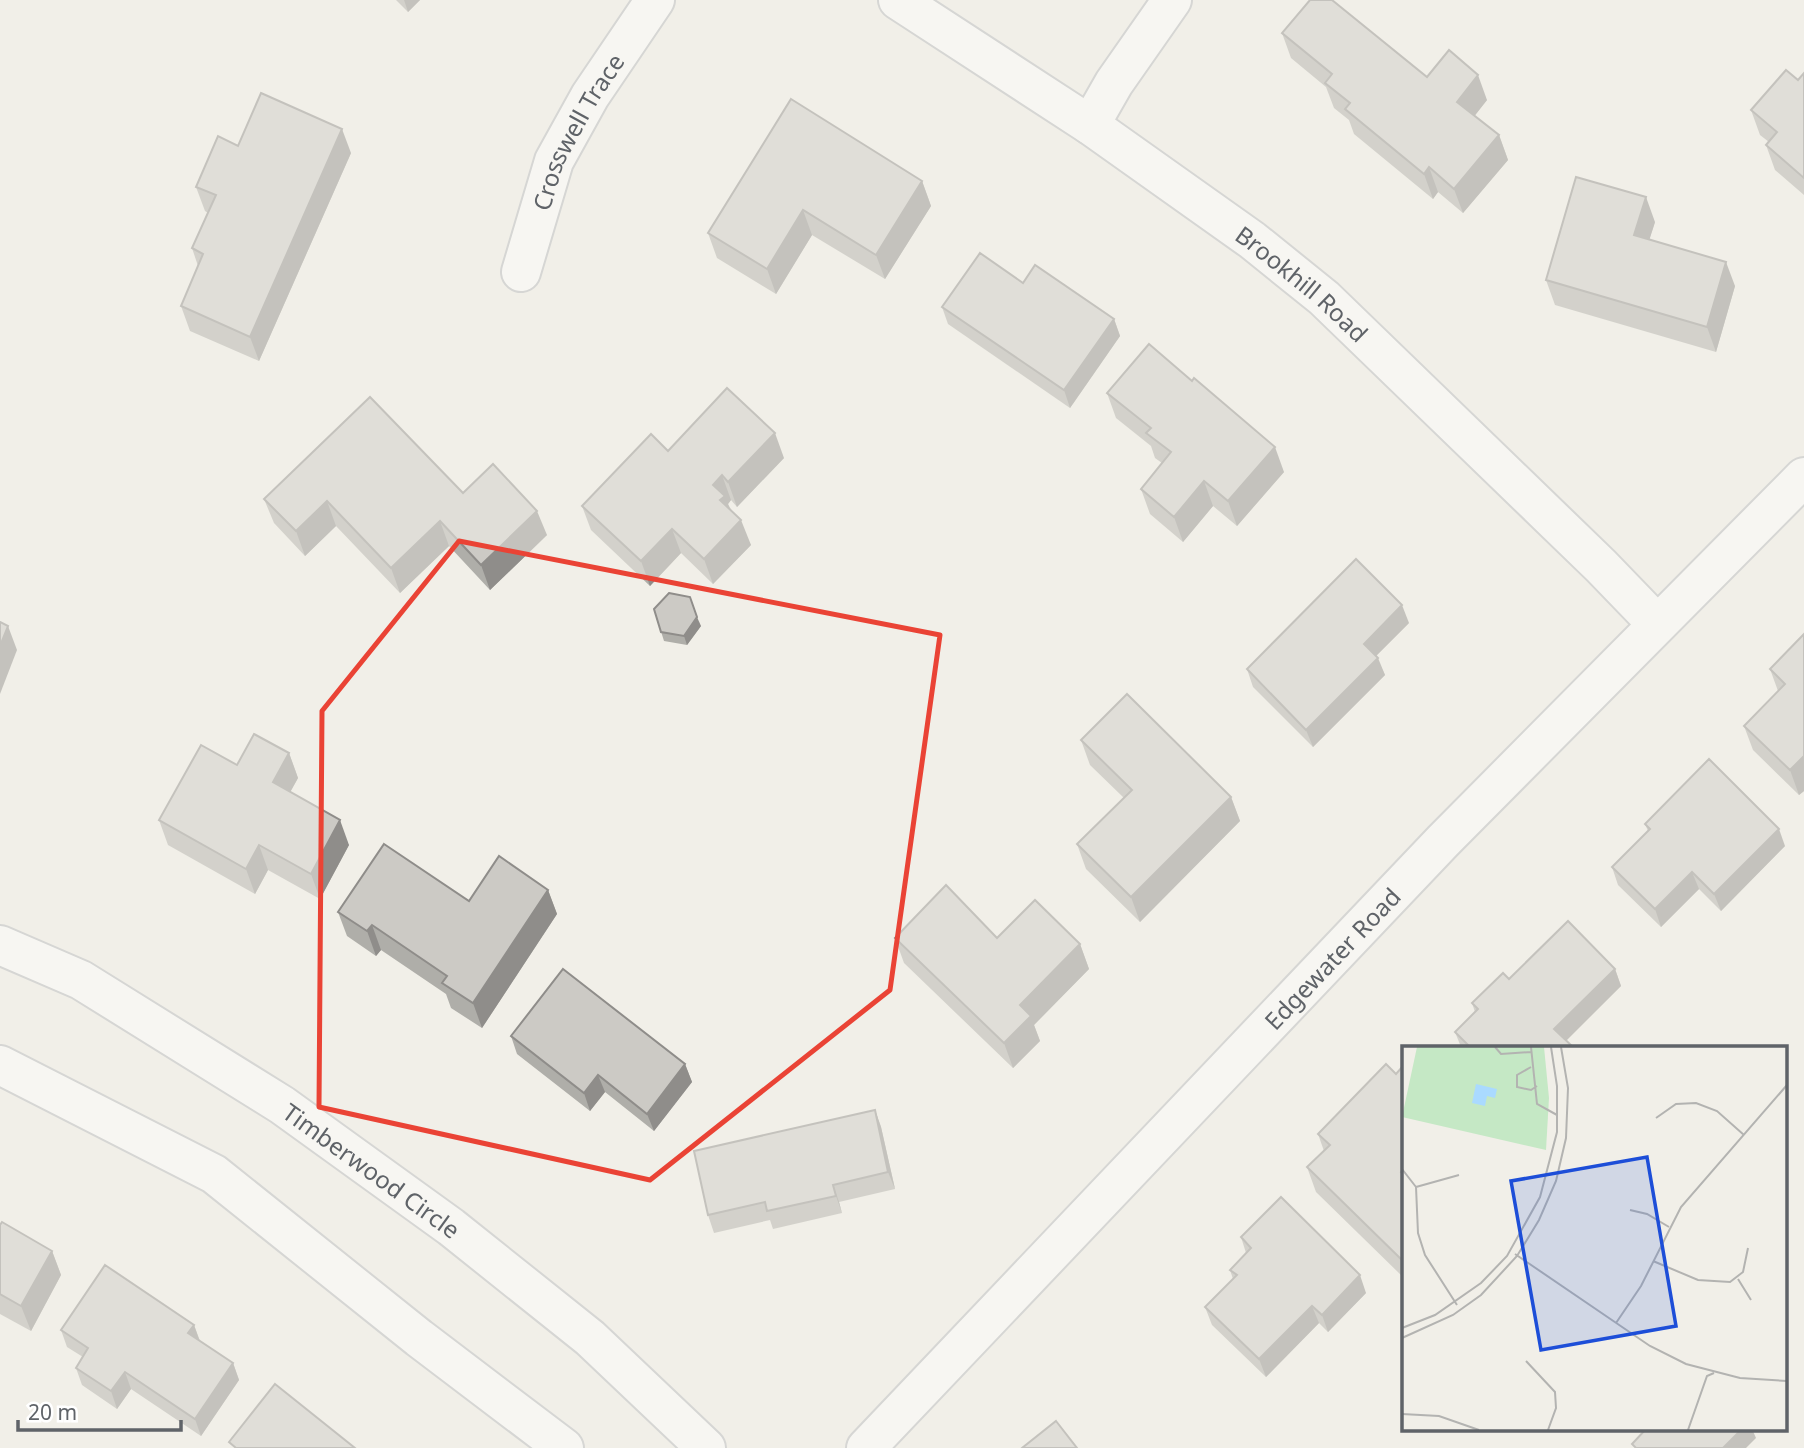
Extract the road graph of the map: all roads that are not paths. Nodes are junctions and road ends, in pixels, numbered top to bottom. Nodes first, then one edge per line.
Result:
1 (655, 0) edge
2 (898, 0) edge
3 (1172, 0) edge
4 (1090, 125) junction
5 (521, 272) dead end
6 (1804, 477) edge
7 (1657, 624) junction
8 (0, 945) edge
9 (0, 1065) edge
10 (564, 1448) edge
11 (706, 1448) edge
12 (866, 1448) edge

1 - 5 street, Crosswell Trace
2 - 4 street, Brookhill Road
3 - 4 street
4 - 7 street, Brookhill Road
6 - 7 street, Edgewater Road
7 - 12 street, Edgewater Road
8 - 11 street, Timberwood Circle
9 - 10 street

